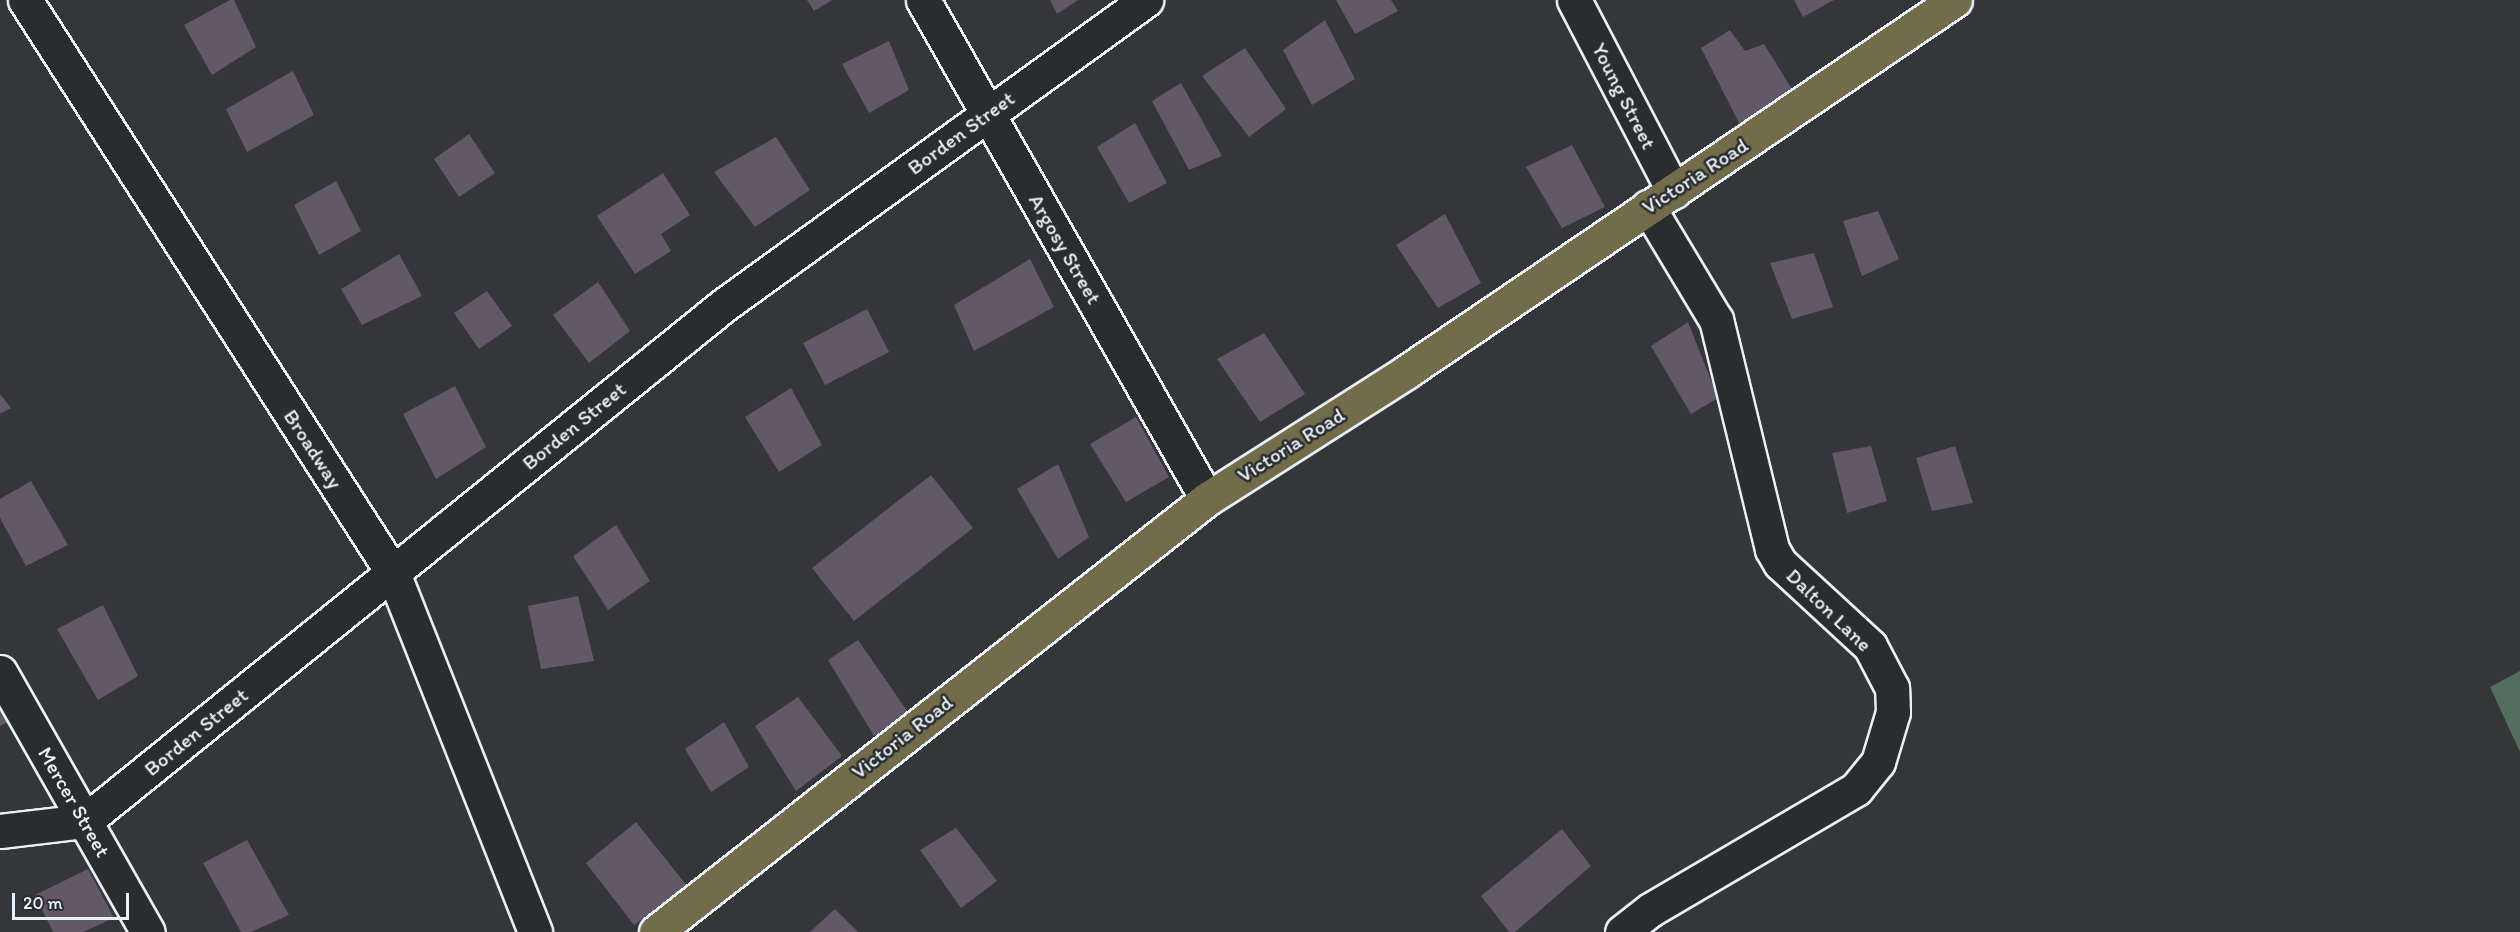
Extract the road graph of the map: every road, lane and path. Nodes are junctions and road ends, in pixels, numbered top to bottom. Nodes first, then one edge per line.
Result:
1 (25, 0) edge
2 (923, 0) edge
3 (1146, 0) edge
4 (1574, 0) edge
5 (1955, 0) edge
6 (989, 113) junction
7 (1661, 199) junction
8 (1207, 499) junction
9 (393, 573) junction
10 (0, 672) edge
11 (86, 821) junction
12 (0, 831) edge
13 (148, 932) edge
14 (535, 932) edge
15 (657, 932) edge
16 (1622, 932) edge

1 - 9 street, Broadway
2 - 6 street, Argosy Street
3 - 6 street, Borden Street
4 - 7 street, Young Street
5 - 7 main road, Victoria Road
6 - 8 street, Argosy Street
6 - 9 street, Borden Street
7 - 8 main road, Victoria Road
7 - 16 street, Dalton Lane
8 - 15 main road, Victoria Road
9 - 11 street, Borden Street
9 - 14 street, Broadway
10 - 11 street, Mercer Street
11 - 12 street
11 - 13 street, Mercer Street

